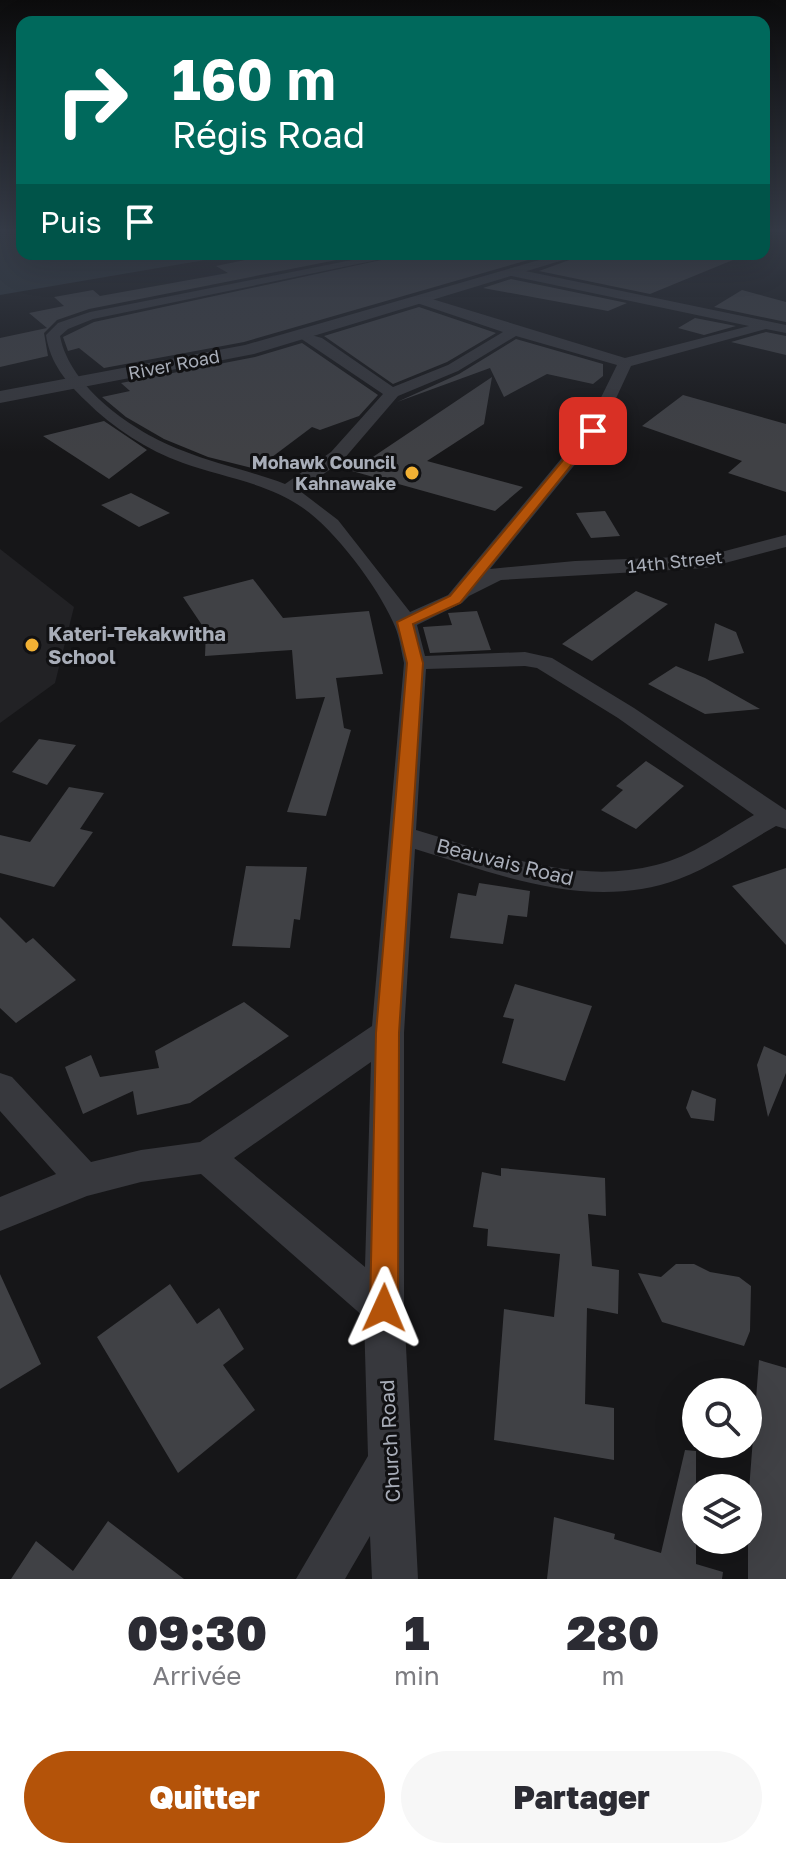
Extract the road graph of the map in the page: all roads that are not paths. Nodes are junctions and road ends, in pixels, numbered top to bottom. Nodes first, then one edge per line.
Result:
1 (148, 305) edge
2 (401, 305) edge
3 (436, 305) edge
4 (669, 305) edge
5 (786, 318) edge
6 (767, 325) junction
7 (786, 329) edge
8 (514, 331) junction
9 (305, 335) junction
10 (625, 363) junction
11 (73, 383) junction
12 (392, 393) junction
13 (0, 397) edge
14 (288, 491) junction
15 (786, 541) edge
16 (455, 599) junction
17 (405, 622) junction
18 (415, 663) junction
19 (780, 818) edge
20 (401, 835) junction
21 (388, 1033) junction
22 (0, 1087) edge
23 (207, 1157) junction
24 (84, 1180) junction
25 (0, 1214) edge
26 (384, 1308) junction
27 (391, 1458) junction
28 (319, 1579) edge
29 (395, 1579) edge

1 - 11 street
2 - 9 street, River Road
3 - 8 street
4 - 6 street
5 - 6 street
6 - 7 street
6 - 10 street
8 - 10 street
8 - 12 street
9 - 11 street, River Road
9 - 12 street
10 - 16 street
11 - 13 street, River Road
11 - 14 street, Church Road
12 - 14 street
14 - 17 street, Church Road
15 - 16 street, 14th Street
16 - 17 street, 14th Street
17 - 18 street, Church Road
18 - 19 street
18 - 20 street, Church Road
19 - 20 street, Beauvais Road
20 - 21 street, Church Road
21 - 23 street
21 - 26 street, Church Road
22 - 24 street
23 - 24 street
23 - 26 street
24 - 25 street
26 - 27 street, Church Road
27 - 28 street
27 - 29 street, Church Road

